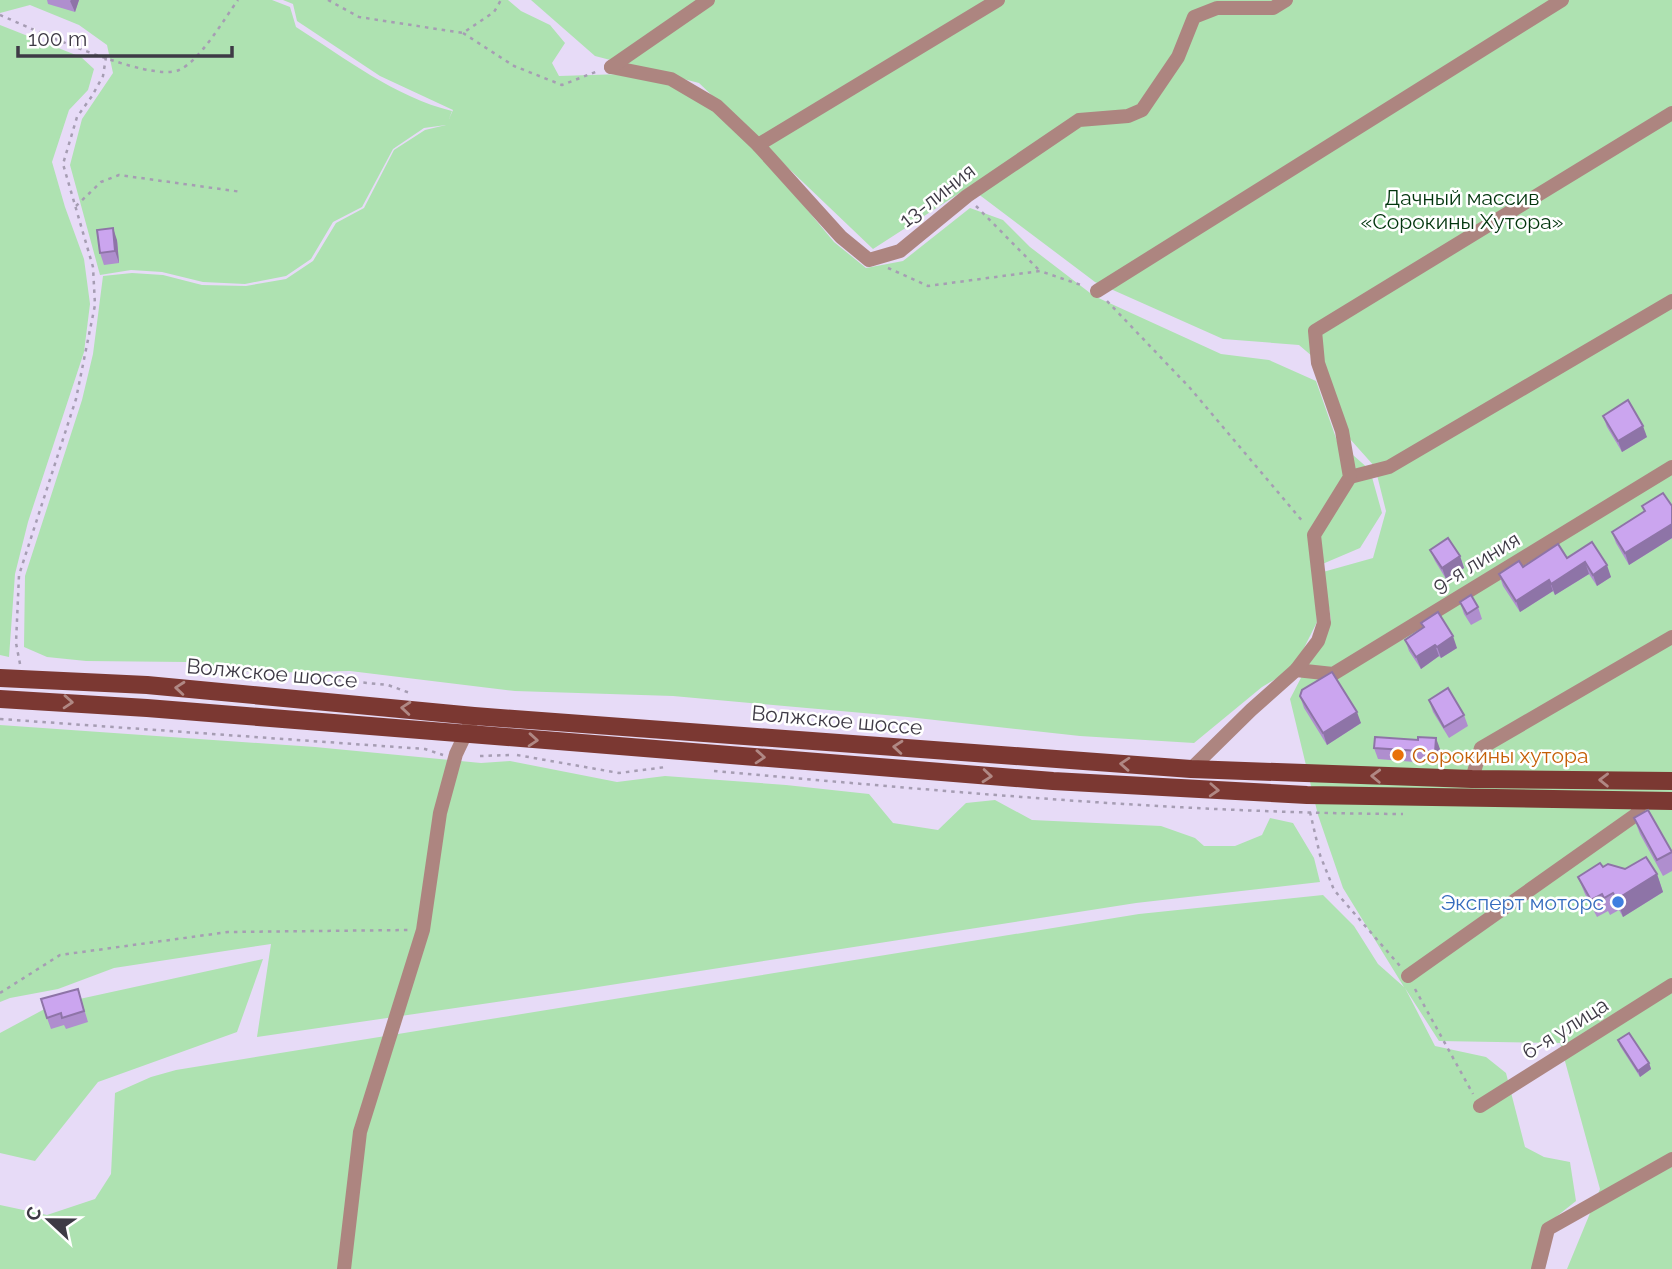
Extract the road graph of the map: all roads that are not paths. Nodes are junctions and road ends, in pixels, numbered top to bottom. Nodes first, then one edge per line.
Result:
1 (708, 0) edge
2 (998, 0) edge
3 (1286, 0) edge
4 (1563, 0) edge
5 (1672, 113) edge
6 (758, 145) junction
7 (1097, 291) road end
8 (1672, 301) edge
9 (1672, 467) edge
10 (1350, 477) junction
11 (1672, 637) edge
12 (1296, 670) junction
13 (0, 678) edge
14 (0, 699) edge
15 (474, 716) junction
16 (466, 733) junction
17 (1191, 769) junction
18 (1472, 779) junction
19 (1672, 781) edge
20 (1641, 800) junction
21 (1672, 800) edge
22 (1408, 976) road end
23 (1672, 985) edge
24 (1480, 1106) road end
25 (1672, 1159) edge
26 (344, 1269) edge
27 (1538, 1269) edge

1 - 6 street
2 - 6 street
3 - 6 street, 13-линия
4 - 7 street
5 - 10 street
8 - 10 street
9 - 12 street, 9-я линия
10 - 12 street
11 - 18 street
12 - 17 street
15 -> 13 main road, Волжское шоссе
14 -> 16 main road, Волжское шоссе
15 - 16 street
17 -> 15 main road, Волжское шоссе
16 -> 20 main road, Волжское шоссе
16 - 26 street
18 -> 17 main road, Волжское шоссе
19 -> 18 main road, Волжское шоссе
20 - 21 main road, Волжское шоссе
20 - 22 street
23 - 24 street, 6-я улица
25 - 27 street

